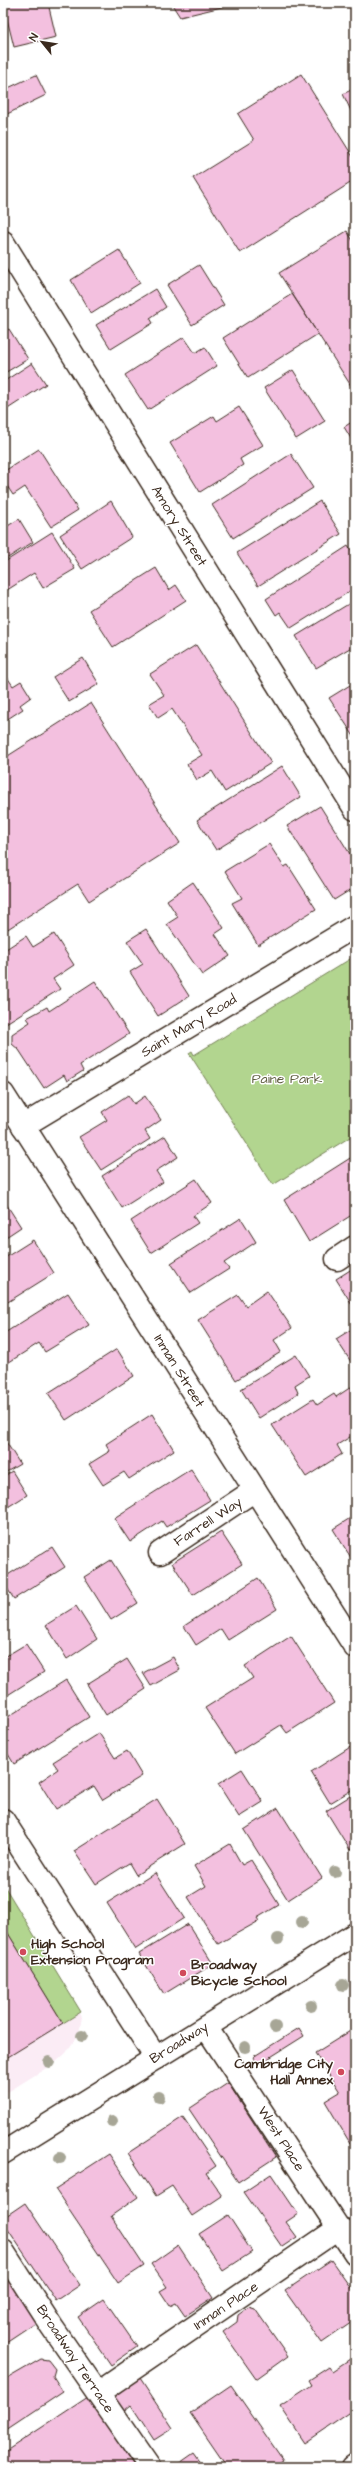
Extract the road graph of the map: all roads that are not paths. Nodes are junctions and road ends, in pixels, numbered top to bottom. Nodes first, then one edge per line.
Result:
1 (3, 242) edge
2 (355, 809) edge
3 (355, 926) edge
4 (3, 1094) edge
5 (23, 1126) junction
6 (355, 1247) edge
7 (337, 1259) dead end
8 (255, 1490) junction
9 (160, 1553) dead end
10 (355, 1647) edge
11 (3, 1820) edge
12 (355, 1934) edge
13 (206, 2027) junction
14 (156, 2058) junction
15 (3, 2153) edge
16 (347, 2231) edge
17 (3, 2251) edge
18 (355, 2253) edge
19 (98, 2393) junction
20 (355, 2465) edge
21 (149, 2467) edge
22 (352, 2467) edge

1 - 2 street, Amory Street
3 - 5 street, Saint Mary Road
4 - 5 street, Inman Street
5 - 8 street, Inman Street
6 - 7 street
8 - 9 street, Farrell Way
8 - 10 street, Inman Street
11 - 14 street
12 - 13 street, Broadway
13 - 14 street, Broadway
13 - 16 street, West Place
14 - 15 street, Broadway
16 - 18 street, West Place
16 - 19 street, Inman Place
17 - 19 street, Broadway Terrace
19 - 21 street, Broadway Terrace
20 - 22 street

